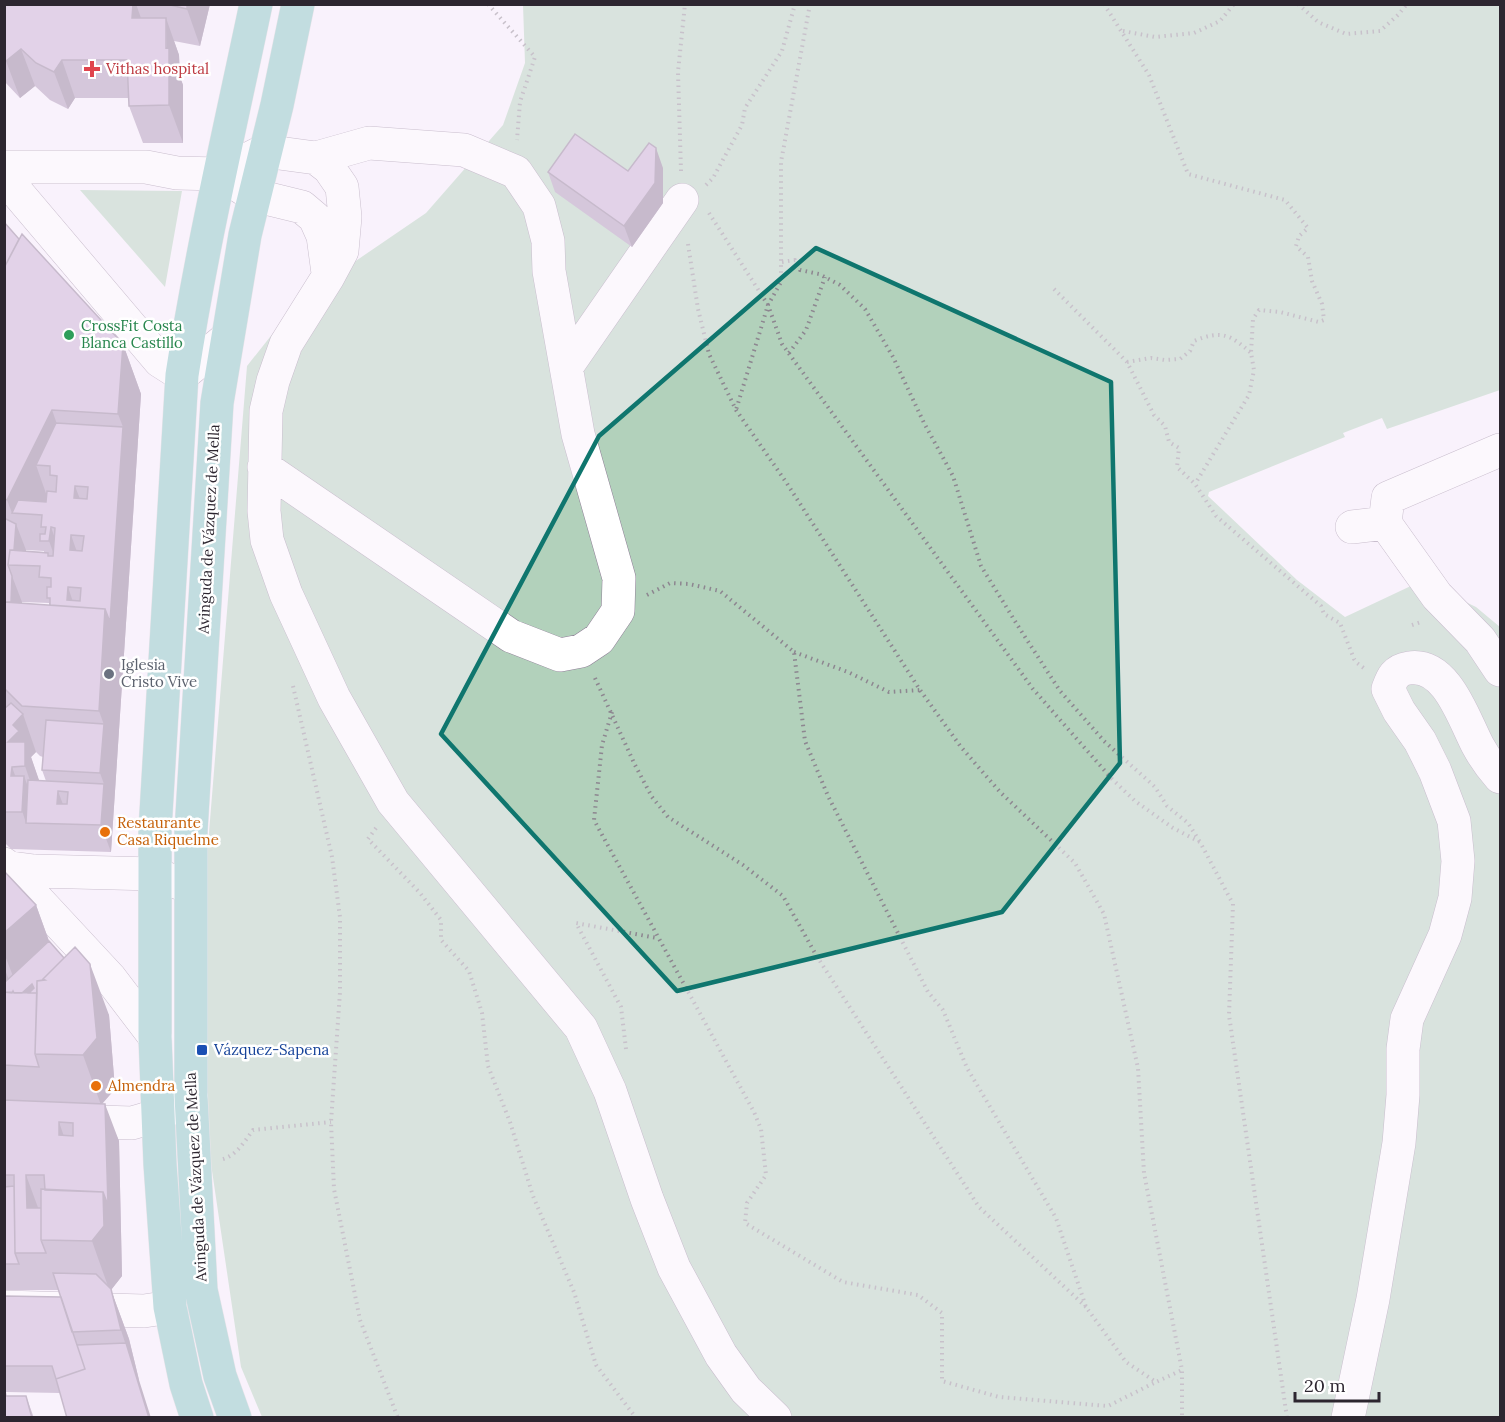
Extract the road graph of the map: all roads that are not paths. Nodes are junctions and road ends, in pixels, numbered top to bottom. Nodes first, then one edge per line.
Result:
1 (256, 4) edge
2 (298, 4) edge
3 (264, 152) junction
4 (316, 158) junction
5 (4, 167) edge
6 (219, 174) junction
7 (4, 177) edge
8 (253, 195) junction
9 (682, 201) road end
10 (328, 278) junction
11 (226, 339) junction
12 (567, 366) junction
13 (182, 375) junction
14 (1500, 450) edge
15 (264, 467) junction
16 (1385, 524) junction
17 (1352, 527) dead end
18 (1500, 670) edge
19 (1500, 777) edge
20 (6, 866) edge
21 (154, 874) junction
22 (190, 887) junction
23 (155, 1037) junction
24 (191, 1095) junction
25 (159, 1114) junction
26 (4, 1119) edge
27 (4, 1307) edge
28 (170, 1307) junction
29 (196, 1418) edge
30 (234, 1418) edge
31 (775, 1418) edge
32 (1348, 1418) edge

1 - 6 main road
2 - 3 main road, Avinguda de Vázquez de Mella
3 - 4 street
3 - 6 street
3 - 8 main road, Avinguda de Vázquez de Mella
4 - 10 street
4 - 12 street
5 - 6 street
6 - 8 street
6 - 13 main road
7 - 13 street
8 - 10 street
8 - 11 main road, Avinguda de Vázquez de Mella
9 - 12 street
10 - 15 street
11 - 13 street
11 - 22 main road, Avinguda de Vázquez de Mella
12 - 15 street
13 - 21 main road
14 - 16 street
15 - 31 street
16 - 17 street
16 - 18 street
19 - 32 street
20 - 21 street
20 - 23 street
21 - 22 street
21 - 23 main road
22 - 24 main road, Avinguda de Vázquez de Mella
23 - 25 main road
24 - 25 street
24 - 30 main road, Avinguda de Vázquez de Mella
25 - 26 street
25 - 28 main road
27 - 28 street
28 - 29 main road

